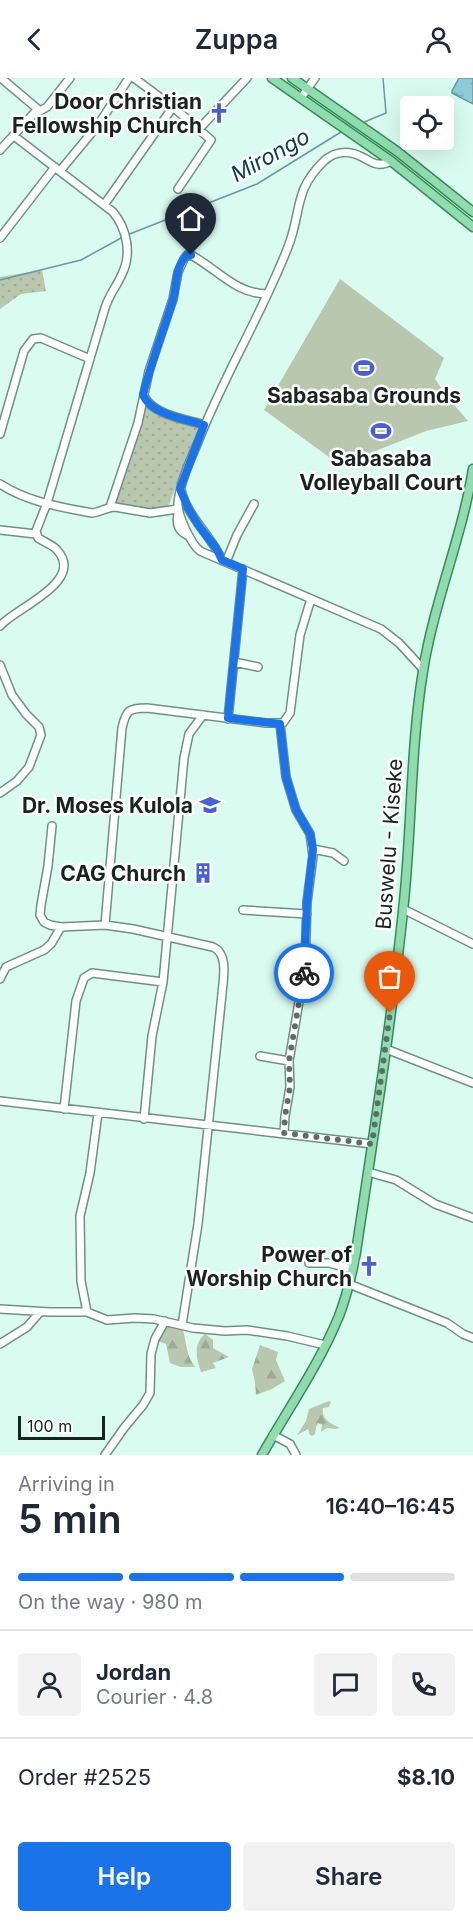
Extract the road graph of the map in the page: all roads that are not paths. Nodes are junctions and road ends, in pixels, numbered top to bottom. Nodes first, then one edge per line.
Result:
1 (1, 78) edge
2 (69, 78) edge
3 (129, 78) edge
4 (134, 78) edge
5 (247, 78) edge
6 (272, 78) edge
7 (292, 78) edge
8 (315, 78) edge
9 (307, 88) junction
10 (301, 98) junction
11 (173, 107) junction
12 (37, 110) junction
13 (199, 129) junction
14 (14, 136) junction
15 (0, 150) edge
16 (391, 161) junction
17 (58, 169) junction
18 (178, 189) dead end
19 (104, 205) junction
20 (473, 212) edge
21 (473, 227) edge
22 (0, 238) edge
23 (267, 294) junction
24 (90, 359) junction
25 (143, 395) junction
26 (204, 425) junction
27 (0, 434) edge
28 (473, 469) edge
29 (0, 484) edge
30 (180, 489) junction
31 (46, 503) junction
32 (254, 504) dead end
33 (110, 507) junction
34 (178, 510) junction
35 (0, 530) edge
36 (36, 534) junction
37 (224, 561) junction
38 (243, 569) junction
39 (311, 599) junction
40 (0, 626) edge
41 (234, 662) junction
42 (0, 665) edge
43 (258, 667) dead end
44 (423, 669) junction
45 (203, 715) junction
46 (228, 718) junction
47 (280, 724) junction
48 (0, 793) edge
49 (52, 826) dead end
50 (313, 849) junction
51 (344, 861) dead end
52 (403, 909) junction
53 (243, 910) dead end
54 (307, 914) junction
55 (105, 926) junction
56 (61, 927) junction
57 (165, 938) junction
58 (473, 944) edge
59 (0, 979) edge
60 (162, 982) junction
61 (386, 1049) junction
62 (260, 1056) dead end
63 (289, 1061) junction
64 (473, 1083) edge
65 (0, 1101) edge
66 (64, 1109) junction
67 (98, 1113) junction
68 (144, 1119) junction
69 (207, 1126) junction
70 (284, 1133) junction
71 (372, 1144) junction
72 (368, 1172) junction
73 (473, 1218) edge
74 (309, 1263) dead end
75 (352, 1269) junction
76 (350, 1284) junction
77 (0, 1309) edge
78 (40, 1312) junction
79 (87, 1312) junction
80 (165, 1321) junction
81 (182, 1325) junction
82 (473, 1338) edge
83 (0, 1344) edge
84 (325, 1345) junction
85 (273, 1435) junction
86 (105, 1455) edge
87 (262, 1455) edge
88 (296, 1455) edge

1 - 12 street
2 - 12 street
3 - 17 street
4 - 11 street
5 - 13 street
6 - 10 main road
7 - 9 main road
8 - 9 street
9 - 10 street
9 - 20 main road
10 - 16 main road
11 - 13 street
11 - 19 street
12 - 14 street
13 - 18 street
14 - 15 street
14 - 17 street
16 - 21 main road
16 - 23 street
17 - 19 street
17 - 22 street
19 - 24 street
23 - 25 street
23 - 26 street
24 - 27 street
24 - 31 street
25 - 26 street
25 - 33 street
26 - 30 street
28 - 44 main road, Buswelu - Kiseke
29 - 31 street
30 - 34 street
30 - 37 street
31 - 33 street
31 - 36 street
32 - 37 street
33 - 34 street
34 - 37 street
35 - 36 street
36 - 40 street
37 - 38 street
38 - 39 street
38 - 41 street
39 - 44 street
39 - 47 street
41 - 43 street
41 - 46 street
42 - 48 street
44 - 52 main road, Buswelu - Kiseke
45 - 46 street
45 - 55 street
45 - 57 street
46 - 47 street
47 - 50 street
49 - 56 street
50 - 51 street
50 - 54 street
52 - 58 street
52 - 61 main road, Buswelu - Kiseke
53 - 54 street
54 - 63 street
55 - 56 street
55 - 57 street
56 - 59 street
57 - 60 street
57 - 69 street
60 - 66 street
60 - 68 street
61 - 64 street
61 - 71 main road, Buswelu - Kiseke
62 - 63 street
63 - 70 street
65 - 66 street
66 - 67 street
67 - 68 street
67 - 79 street
68 - 69 street
69 - 70 street
69 - 81 street
70 - 71 street
71 - 72 main road, Buswelu - Kiseke
72 - 73 street
72 - 75 main road, Buswelu - Kiseke
74 - 75 street
75 - 76 main road, Buswelu - Kiseke
76 - 82 street
76 - 84 main road, Buswelu - Kiseke
77 - 78 street
78 - 79 street
78 - 83 street
79 - 80 street
80 - 81 street
80 - 86 street
81 - 84 street
84 - 85 main road, Buswelu - Kiseke
85 - 87 main road, Buswelu - Kiseke
85 - 88 street

